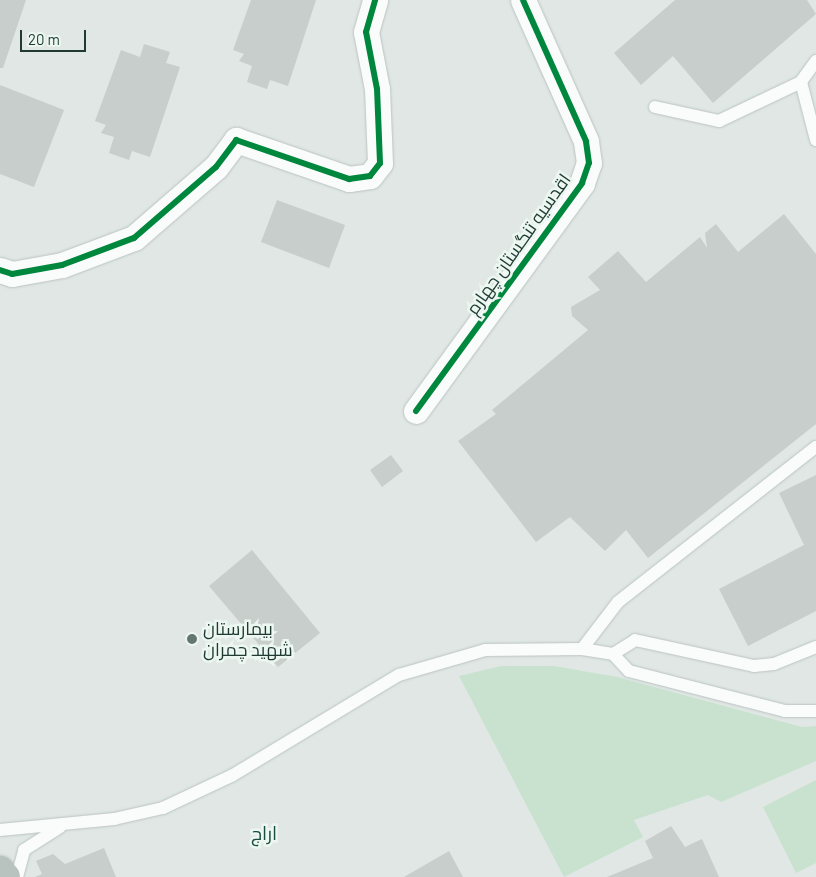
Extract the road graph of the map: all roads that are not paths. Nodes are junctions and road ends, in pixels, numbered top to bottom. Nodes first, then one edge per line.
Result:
1 (375, 0) edge
2 (523, 0) edge
3 (816, 61) edge
4 (801, 82) junction
5 (655, 107) dead end
6 (815, 131) edge
7 (0, 270) edge
8 (416, 411) dead end
9 (816, 448) edge
10 (816, 646) edge
11 (582, 649) junction
12 (613, 654) junction
13 (816, 711) edge
14 (68, 822) junction
15 (0, 830) edge
16 (0, 870) edge
17 (6, 877) edge
18 (17, 877) edge

1 - 7 street
2 - 8 street, اقدسیه تنگستان چهارم
3 - 4 lane
4 - 5 lane
4 - 6 lane
9 - 11 lane
10 - 12 lane
11 - 12 lane
11 - 14 lane
12 - 13 lane
14 - 15 lane
14 - 18 lane
16 - 17 highway

